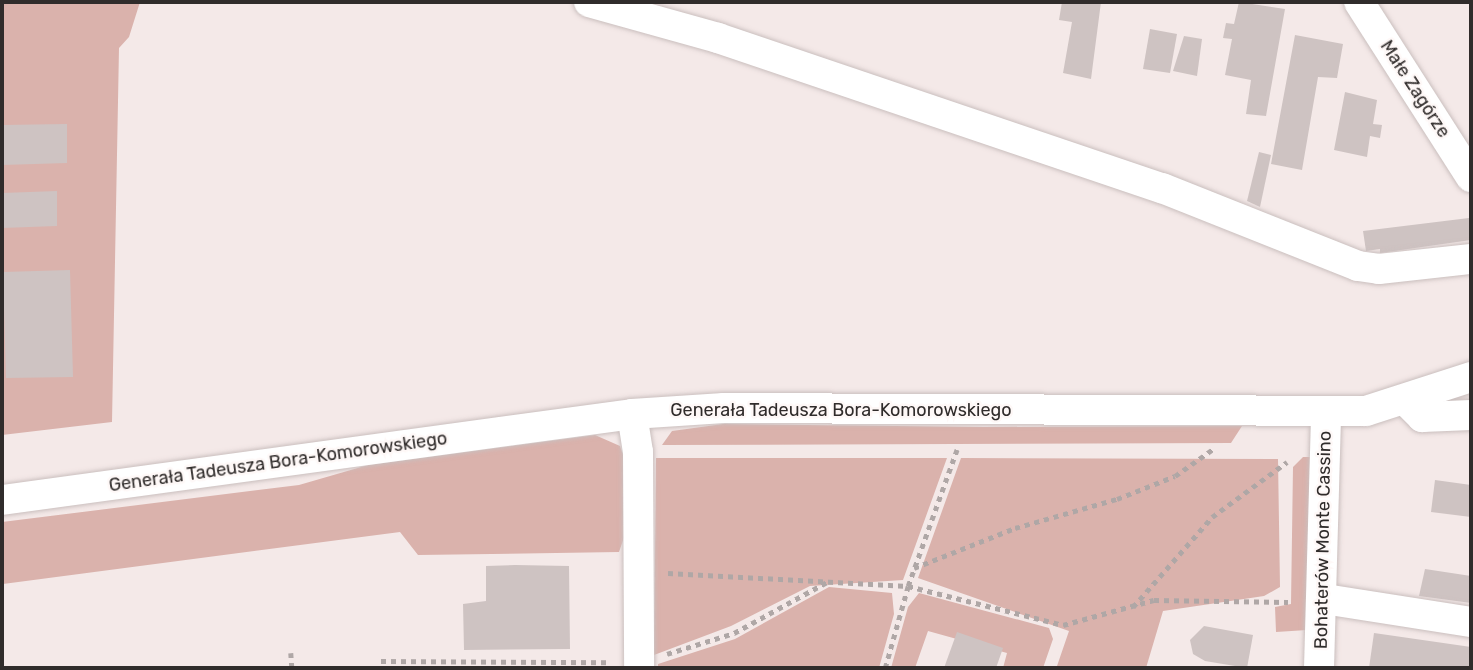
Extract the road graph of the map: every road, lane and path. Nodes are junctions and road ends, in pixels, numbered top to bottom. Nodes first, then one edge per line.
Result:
1 (589, 2) edge
2 (1359, 2) edge
3 (1471, 177) edge
4 (1471, 259) edge
5 (1471, 377) edge
6 (1406, 401) junction
7 (1326, 412) junction
8 (632, 414) junction
9 (1471, 415) edge
10 (957, 449) dead end
11 (1213, 449) dead end
12 (1287, 462) dead end
13 (2, 500) edge
14 (914, 568) junction
15 (639, 571) junction
16 (828, 582) junction
17 (908, 586) junction
18 (1324, 600) junction
19 (1289, 602) dead end
20 (1132, 607) junction
21 (1471, 622) edge
22 (292, 653) dead end
23 (381, 661) dead end
24 (639, 665) edge
25 (292, 668) edge
26 (885, 668) edge
27 (1319, 668) edge

1 - 4 street
2 - 3 street, Małe Zagórze
5 - 6 street, Generała Tadeusza Bora-Komorowskiego
6 - 7 street, Generała Tadeusza Bora-Komorowskiego
6 - 9 street
7 - 8 street, Generała Tadeusza Bora-Komorowskiego
7 - 18 street, Bohaterów Monte Cassino
8 - 13 street, Generała Tadeusza Bora-Komorowskiego
8 - 15 street
10 - 14 path
11 - 14 path
12 - 20 path
14 - 17 path
15 - 16 path
15 - 24 street
16 - 17 path
16 - 24 path
17 - 20 path
17 - 26 path
18 - 21 street
18 - 27 street, Bohaterów Monte Cassino
19 - 20 path
22 - 25 path
23 - 24 path

